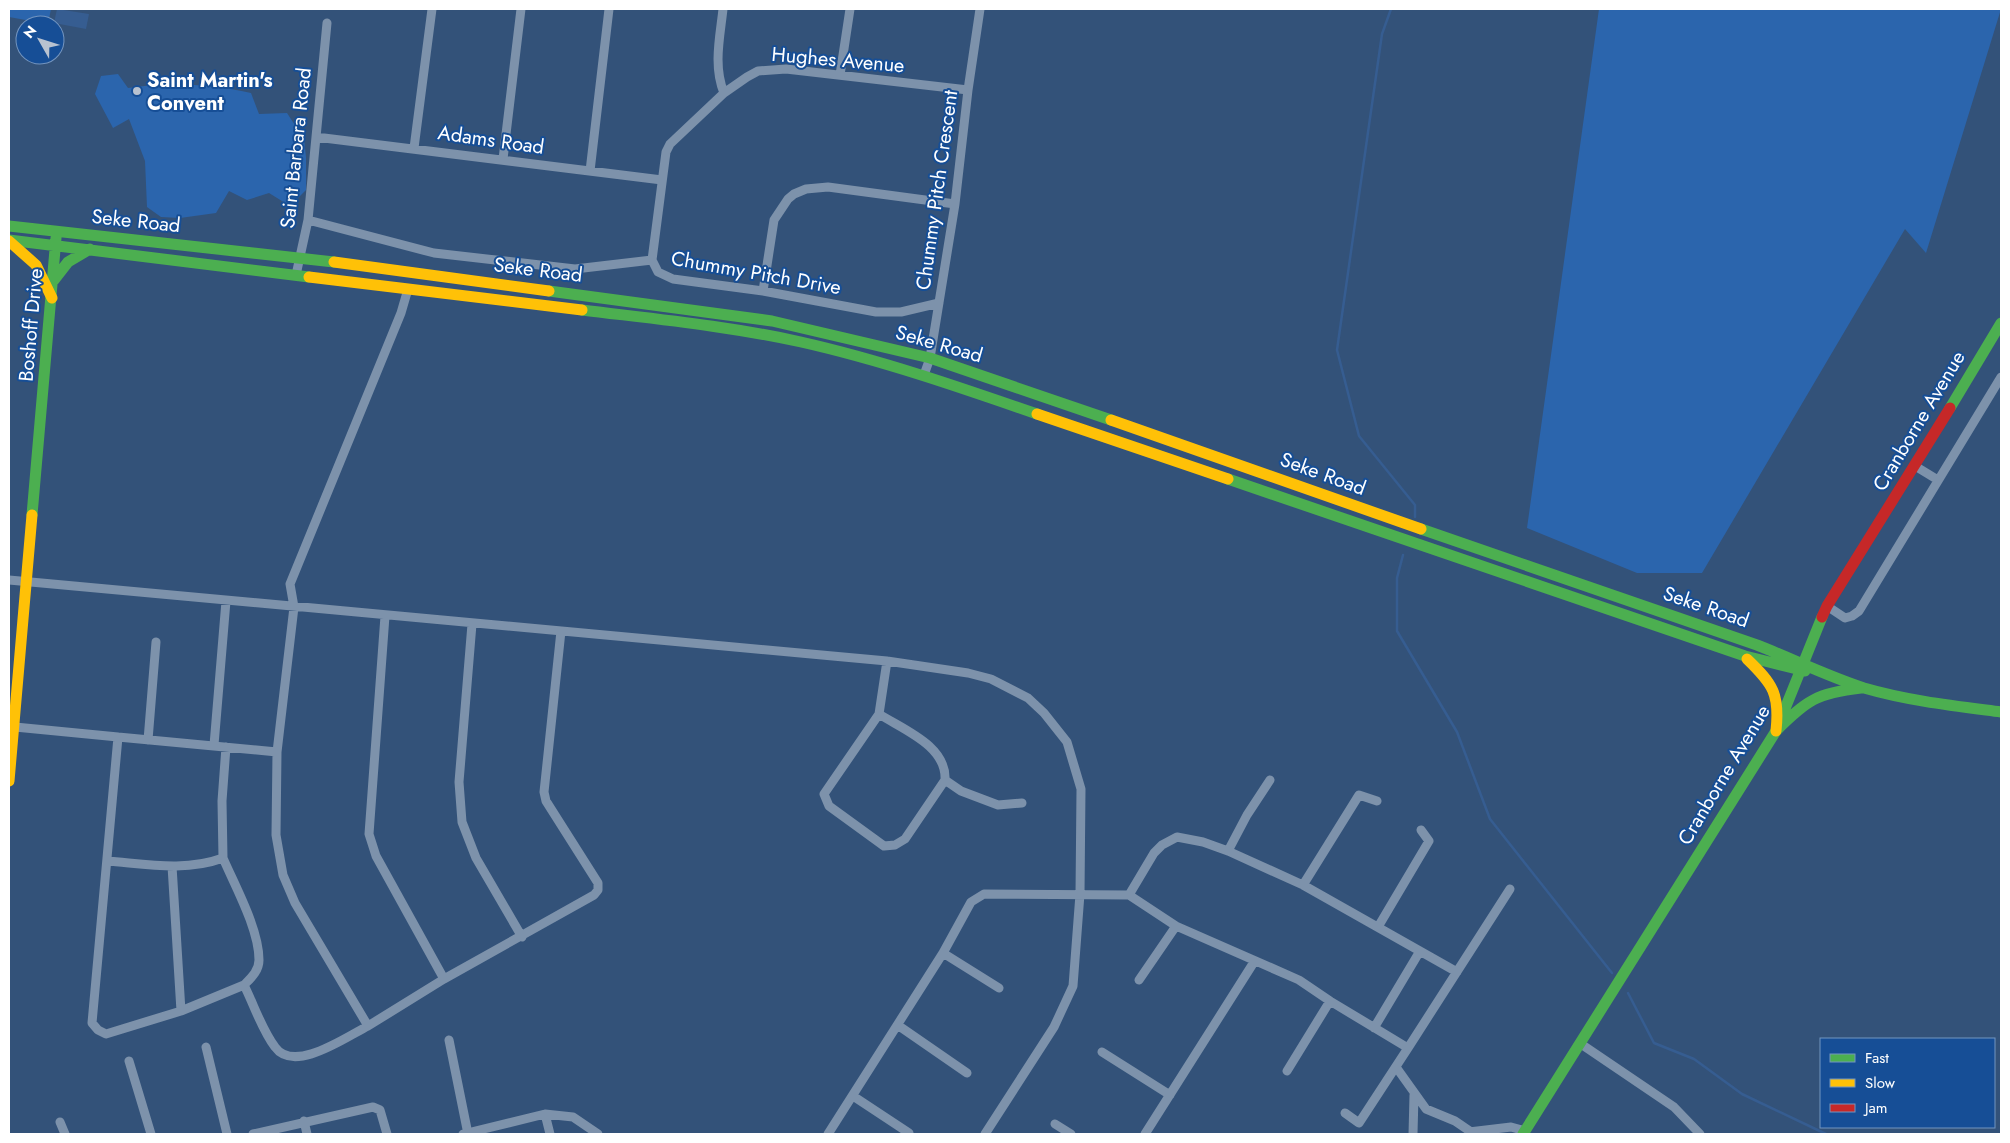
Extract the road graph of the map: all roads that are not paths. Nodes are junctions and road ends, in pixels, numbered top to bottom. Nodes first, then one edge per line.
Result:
1 (432, 9) edge
2 (521, 9) edge
3 (609, 9) edge
4 (723, 9) edge
5 (850, 9) edge
6 (980, 9) edge
7 (326, 23) dead end
8 (840, 75) junction
9 (968, 90) junction
10 (724, 93) junction
11 (316, 137) junction
12 (414, 148) junction
13 (504, 159) junction
14 (590, 171) junction
15 (662, 180) junction
16 (955, 204) junction
17 (308, 220) junction
18 (9, 226) edge
19 (56, 230) junction
20 (9, 240) edge
21 (56, 246) junction
22 (90, 249) junction
23 (300, 258) junction
24 (652, 260) junction
25 (296, 276) junction
26 (54, 280) junction
27 (408, 290) junction
28 (763, 291) junction
29 (52, 298) junction
30 (940, 303) junction
31 (2001, 323) edge
32 (930, 358) junction
33 (924, 375) junction
34 (2001, 377) edge
35 (1915, 466) junction
36 (1938, 480) junction
37 (9, 580) edge
38 (28, 582) junction
39 (226, 601) junction
40 (1827, 606) junction
41 (294, 607) junction
42 (385, 616) junction
43 (472, 624) junction
44 (560, 631) junction
45 (156, 642) dead end
46 (1745, 656) junction
47 (887, 661) junction
48 (1802, 667) junction
49 (1865, 688) junction
50 (2001, 712) edge
51 (879, 714) junction
52 (14, 727) junction
53 (1776, 730) junction
54 (118, 737) junction
55 (148, 740) junction
56 (214, 745) junction
57 (226, 747) junction
58 (277, 752) junction
59 (946, 780) junction
60 (1270, 780) dead end
61 (9, 781) edge
62 (1378, 801) dead end
63 (1022, 803) dead end
64 (1421, 830) dead end
65 (1228, 851) junction
66 (223, 858) junction
67 (107, 861) junction
68 (172, 866) junction
69 (1303, 885) junction
70 (1510, 889) dead end
71 (1080, 894) junction
72 (1129, 895) junction
73 (1176, 926) junction
74 (1378, 928) junction
75 (522, 937) junction
76 (1420, 951) junction
77 (944, 953) junction
78 (1254, 962) junction
79 (1457, 972) junction
80 (444, 980) junction
81 (1139, 980) dead end
82 (244, 985) junction
83 (999, 988) dead end
84 (1330, 1001) junction
85 (182, 1012) junction
86 (368, 1026) junction
87 (899, 1026) junction
88 (1374, 1028) junction
89 (449, 1040) dead end
90 (1581, 1044) junction
91 (206, 1047) dead end
92 (1408, 1048) junction
93 (1102, 1052) dead end
94 (129, 1061) dead end
95 (1396, 1067) junction
96 (1287, 1071) dead end
97 (967, 1073) dead end
98 (1170, 1095) junction
99 (1414, 1095) junction
100 (853, 1096) junction
101 (1344, 1113) dead end
102 (545, 1114) junction
103 (304, 1121) junction
104 (60, 1122) dead end
105 (1055, 1124) dead end
106 (908, 1133) dead end
107 (1472, 1133) edge
108 (1524, 1133) edge
109 (65, 1134) edge
110 (151, 1134) edge
111 (227, 1134) edge
112 (253, 1134) edge
113 (306, 1134) edge
114 (387, 1134) edge
115 (466, 1134) edge
116 (550, 1134) edge
117 (598, 1134) edge
118 (828, 1134) edge
119 (985, 1134) edge
120 (1071, 1134) edge
121 (1145, 1134) edge
122 (1413, 1134) edge
123 (1700, 1134) edge

1 - 12 street
2 - 13 street
3 - 14 street
4 - 10 street
5 - 8 street
6 - 9 street, Chummy Pitch Crescent
7 - 11 street, Saint Barbara Road
8 - 9 street, Hughes Avenue
8 - 10 street, Hughes Avenue
9 - 16 street, Chummy Pitch Crescent
10 - 15 street, Hughes Avenue
11 - 12 street, Adams Road
11 - 17 street, Saint Barbara Road
12 - 13 street, Adams Road
13 - 14 street, Adams Road
14 - 15 street, Adams Road
15 - 24 street, Hughes Avenue
16 - 28 street
16 - 30 street, Chummy Pitch Crescent
17 - 23 street, Saint Barbara Road
17 - 24 street, Chummy Pitch Drive
18 - 19 main road, Seke Road
19 - 21 main road, Boshoff Drive
19 - 23 main road, Seke Road
20 - 21 main road, Seke Road
20 - 29 main road
21 - 22 main road, Seke Road
21 - 26 main road, Boshoff Drive
22 - 25 main road, Seke Road
22 - 26 main road
23 - 25 street, Saint Barbara Road
23 - 32 main road, Seke Road
24 - 28 street, Chummy Pitch Drive
25 - 27 main road, Seke Road
26 - 29 main road, Boshoff Drive
27 - 33 main road, Seke Road
27 - 41 street
28 - 30 street, Chummy Pitch Drive
29 - 38 main road, Boshoff Drive
30 - 32 street, Chummy Pitch Crescent
31 - 35 main road, Cranborne Avenue
32 - 33 street, Chummy Pitch Crescent
32 - 48 main road, Seke Road
33 - 46 main road, Seke Road
34 - 36 street
35 - 36 street
35 - 40 main road, Cranborne Avenue
36 - 40 street
37 - 38 street
38 - 39 street
38 - 52 main road, Boshoff Drive
39 - 41 street
39 - 56 street
40 - 48 main road, Cranborne Avenue
41 - 42 street
41 - 58 street
42 - 43 street
42 - 80 street
43 - 44 street
43 - 75 street
44 - 47 street
44 - 75 street
45 - 55 street
46 - 48 main road, Seke Road
46 - 53 main road
47 - 51 street
47 - 71 street
48 - 49 main road, Seke Road
48 - 53 main road, Cranborne Avenue
49 - 50 main road, Seke Road
49 - 53 main road
51 - 59 street
51 - 59 street
52 - 54 street
52 - 61 main road, Boshoff Drive
53 - 90 main road, Cranborne Avenue
54 - 55 street
54 - 67 street
55 - 56 street
56 - 57 street
57 - 58 street
57 - 66 street
58 - 86 street
59 - 63 street
60 - 65 street
62 - 69 street
64 - 74 street
65 - 69 street
65 - 72 street
66 - 68 street
66 - 82 street
67 - 68 street
67 - 85 street
68 - 85 street
69 - 74 street
70 - 79 street
71 - 72 street
71 - 77 street
71 - 119 street
72 - 73 street
73 - 78 street
73 - 81 street
74 - 76 street
75 - 80 street
76 - 79 street
76 - 88 street
77 - 83 street
77 - 87 street
78 - 84 street
78 - 98 street
79 - 92 street
80 - 86 street
82 - 85 street
82 - 86 street
84 - 88 street
84 - 96 street
87 - 97 street
87 - 100 street
88 - 92 street
89 - 115 street
90 - 108 main road, Cranborne Avenue
90 - 123 street
91 - 111 street
92 - 95 street
93 - 98 street
94 - 110 street
95 - 99 street
95 - 101 street
98 - 121 street
99 - 107 street
99 - 122 street
100 - 106 street
100 - 118 street
102 - 115 street
102 - 116 street
102 - 117 street
103 - 112 street
103 - 113 street
103 - 114 street
104 - 109 street
105 - 120 street
107 - 108 street

